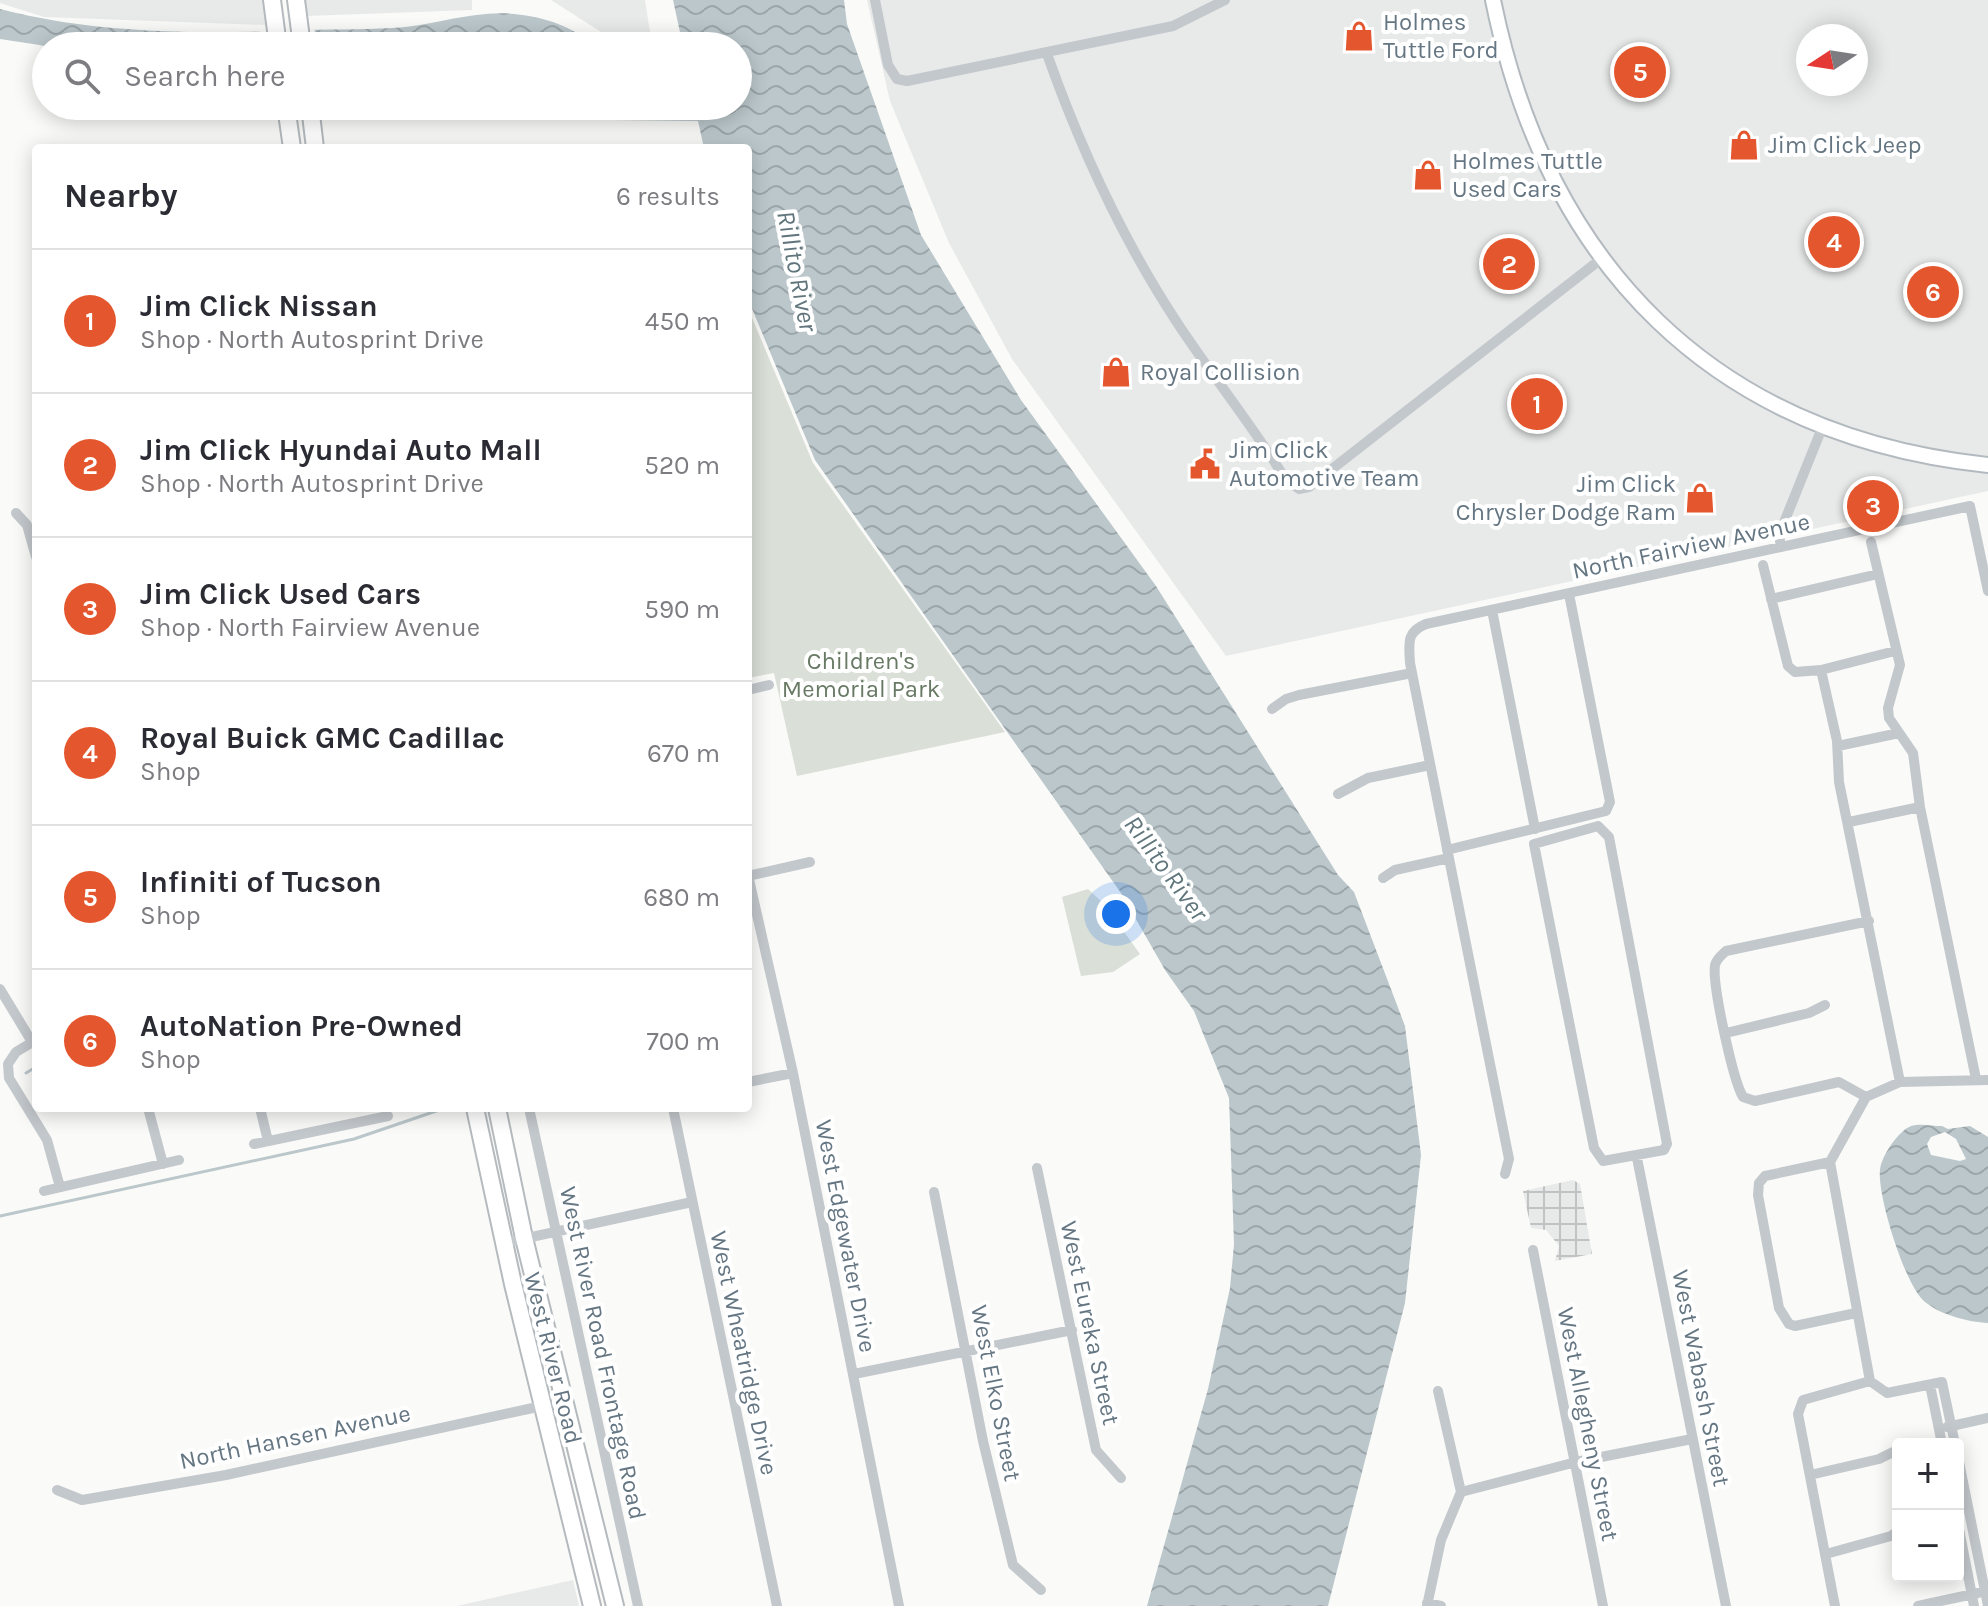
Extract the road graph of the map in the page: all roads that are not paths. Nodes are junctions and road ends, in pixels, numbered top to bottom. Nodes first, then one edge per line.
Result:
1 (875, 0) edge
2 (1225, 0) edge
3 (1493, 0) edge
4 (297, 7) edge
5 (273, 8) edge
6 (276, 32) edge
7 (300, 32) edge
8 (1047, 54) junction
9 (288, 120) edge
10 (312, 120) edge
11 (291, 144) edge
12 (315, 144) edge
13 (1601, 259) junction
14 (1822, 428) junction
15 (1988, 465) edge
16 (16, 513) dead end
17 (1871, 542) dead end
18 (32, 543) edge
19 (1781, 547) junction
20 (1763, 565) dead end
21 (1878, 574) junction
22 (1988, 591) edge
23 (1569, 594) junction
24 (1771, 599) junction
25 (1492, 610) junction
26 (1895, 651) junction
27 (1821, 670) junction
28 (1412, 673) junction
29 (769, 685) dead end
30 (752, 689) edge
31 (1272, 709) dead end
32 (1899, 733) junction
33 (1838, 746) junction
34 (1430, 765) junction
35 (1338, 794) dead end
36 (1920, 807) junction
37 (1849, 822) junction
38 (1535, 829) junction
39 (1448, 854) junction
40 (810, 862) dead end
41 (752, 874) edge
42 (1383, 878) dead end
43 (752, 893) edge
44 (1869, 921) junction
45 (0, 989) edge
46 (1825, 1005) dead end
47 (1726, 1033) junction
48 (32, 1038) edge
49 (32, 1042) edge
50 (4, 1063) edge
51 (793, 1073) junction
52 (1976, 1079) junction
53 (1988, 1080) edge
54 (752, 1081) edge
55 (1900, 1082) junction
56 (1866, 1097) junction
57 (149, 1112) edge
58 (261, 1112) edge
59 (476, 1112) edge
60 (498, 1112) edge
61 (530, 1112) edge
62 (674, 1112) edge
63 (372, 1113) edge
64 (388, 1116) dead end
65 (268, 1141) junction
66 (254, 1144) dead end
67 (1637, 1158) junction
68 (179, 1160) dead end
69 (1830, 1162) junction
70 (163, 1164) junction
71 (1037, 1168) dead end
72 (1505, 1174) dead end
73 (60, 1187) junction
74 (44, 1191) dead end
75 (934, 1192) dead end
76 (692, 1202) junction
77 (556, 1230) junction
78 (524, 1238) junction
79 (504, 1243) junction
80 (1533, 1250) dead end
81 (1856, 1313) junction
82 (1072, 1330) junction
83 (968, 1350) junction
84 (854, 1374) junction
85 (1870, 1381) junction
86 (1930, 1385) junction
87 (1438, 1391) dead end
88 (542, 1406) junction
89 (1988, 1418) edge
90 (1952, 1426) junction
91 (1939, 1429) junction
92 (1941, 1438) edge
93 (1954, 1438) edge
94 (1692, 1439) junction
95 (1892, 1452) edge
96 (1576, 1462) junction
97 (1810, 1475) junction
98 (1121, 1478) dead end
99 (1964, 1487) edge
100 (57, 1490) dead end
101 (1461, 1492) junction
102 (1892, 1535) edge
103 (1826, 1554) junction
104 (1964, 1554) edge
105 (1041, 1590) dead end
106 (1985, 1591) junction
107 (1972, 1594) junction
108 (1427, 1605) edge
109 (592, 1606) edge
110 (615, 1606) edge
111 (638, 1606) edge
112 (777, 1606) edge
113 (899, 1606) edge
114 (1441, 1606) edge
115 (1603, 1606) edge
116 (1726, 1606) edge
117 (1835, 1606) edge
118 (1918, 1606) edge
119 (1974, 1606) edge
120 (1988, 1606) edge

1 - 8 street
2 - 8 street
3 - 13 street
4 - 7 main road
5 - 6 main road
8 - 13 street
9 - 11 main road
10 - 12 main road
13 - 14 street
14 - 15 street
14 - 19 street
16 - 18 street
17 - 21 street
19 - 22 street, North Fairview Avenue
19 - 23 street, North Fairview Avenue
20 - 24 street
21 - 24 street
21 - 26 street
23 - 25 street, North Fairview Avenue
23 - 38 street
24 - 27 street
25 - 28 street, North Fairview Avenue
25 - 38 street
26 - 27 street
26 - 32 street
27 - 33 street
28 - 31 street
28 - 34 street
29 - 30 street
32 - 33 street
32 - 36 street
33 - 37 street
34 - 35 street
34 - 39 street
36 - 37 street
36 - 52 street
37 - 44 street
38 - 39 street
39 - 42 street
39 - 72 street
40 - 41 street
43 - 51 street, West Edgewater Drive
44 - 47 street
44 - 55 street
45 - 48 street
46 - 47 street
47 - 56 street
49 - 50 street
50 - 73 street
51 - 54 street
51 - 84 street, West Edgewater Drive
52 - 53 street
52 - 55 street
55 - 56 street
56 - 69 street
57 - 70 street
58 - 65 street
59 - 79 main road, West River Road
60 - 78 main road, West River Road
61 - 77 street, West River Road Frontage Road
62 - 76 street, West Wheatridge Drive
63 - 64 street
63 - 65 street
65 - 66 street
67 - 67 street
67 - 94 street, West Wabash Street
68 - 70 street
69 - 81 street
69 - 81 street
70 - 73 street
71 - 82 street, West Eureka Street
73 - 74 street
75 - 83 street, West Elko Street
76 - 77 street
76 - 112 street, West Wheatridge Drive
77 - 78 street
77 - 111 street, West River Road Frontage Road
78 - 79 street
78 - 110 main road, West River Road
79 - 88 main road, West River Road
80 - 96 street, West Allegheny Street
81 - 85 street
82 - 83 street
82 - 98 street, West Eureka Street
83 - 84 street
83 - 105 street, West Elko Street
84 - 113 street, West Edgewater Drive
85 - 86 street
85 - 97 street
86 - 90 street
86 - 91 street
87 - 101 street
88 - 100 street, North Hansen Avenue
88 - 109 main road, West River Road
89 - 90 street
90 - 91 street
90 - 93 street
91 - 92 street
94 - 96 street
94 - 116 street, West Wabash Street
95 - 97 street
96 - 101 street
96 - 115 street, West Allegheny Street
97 - 103 street
99 - 106 street
101 - 108 street
102 - 103 street
103 - 117 street
104 - 107 street
106 - 107 street
106 - 120 street
107 - 118 street
107 - 119 street
108 - 114 street

